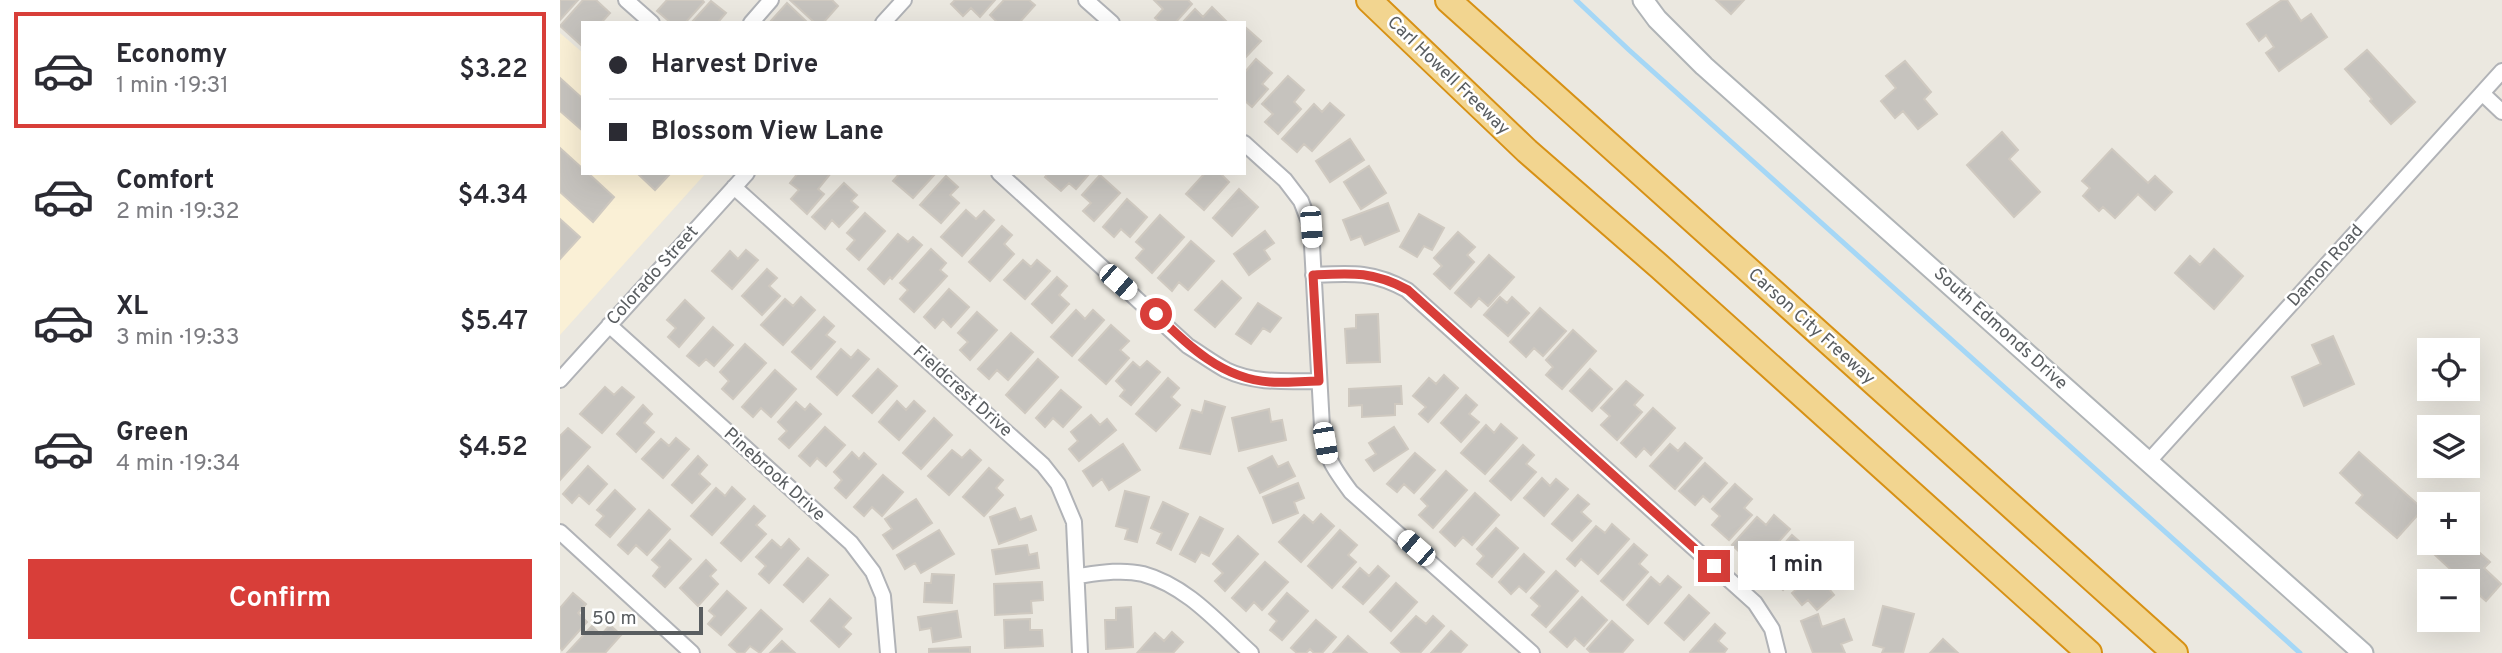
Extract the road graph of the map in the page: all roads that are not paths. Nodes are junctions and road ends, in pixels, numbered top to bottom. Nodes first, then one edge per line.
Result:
1 (626, 0) edge
2 (771, 0) edge
3 (904, 0) edge
4 (1086, 0) edge
5 (1350, 0) edge
6 (1369, 0) edge
7 (1448, 0) edge
8 (1464, 0) edge
9 (1643, 0) edge
10 (650, 21) edge
11 (753, 21) edge
12 (885, 21) edge
13 (1110, 21) edge
14 (2502, 71) edge
15 (2482, 93) junction
16 (2502, 111) edge
17 (1246, 145) edge
18 (1527, 151) junction
19 (745, 175) edge
20 (1001, 175) edge
21 (734, 187) junction
22 (1658, 191) junction
23 (1313, 275) junction
24 (609, 326) junction
25 (560, 380) edge
26 (1319, 381) junction
27 (2149, 461) junction
28 (560, 532) edge
29 (1078, 576) junction
30 (692, 653) edge
31 (888, 653) edge
32 (1080, 653) edge
33 (1251, 653) edge
34 (1532, 653) edge
35 (1778, 653) edge
36 (2089, 653) edge
37 (2175, 653) edge
38 (2363, 653) edge

1 - 10 street
2 - 11 street
3 - 12 street
4 - 13 street
5 - 18 highway
6 - 18 highway, Carl Howell Freeway
7 - 22 highway, Carson City Freeway
8 - 22 highway
9 - 27 street, South Edmonds Drive
14 - 15 street, Damon Road
15 - 16 street
15 - 27 street, Damon Road
17 - 23 street
18 - 36 highway
19 - 21 street, Colorado Street
20 - 26 street
21 - 24 street, Colorado Street
21 - 29 street, Fieldcrest Drive
22 - 37 highway, Carson City Freeway
23 - 26 street
23 - 35 street
24 - 25 street, Colorado Street
24 - 31 street, Pinebrook Drive
26 - 34 street
27 - 38 street, South Edmonds Drive
28 - 30 street
29 - 32 street, Fieldcrest Drive
29 - 33 street

